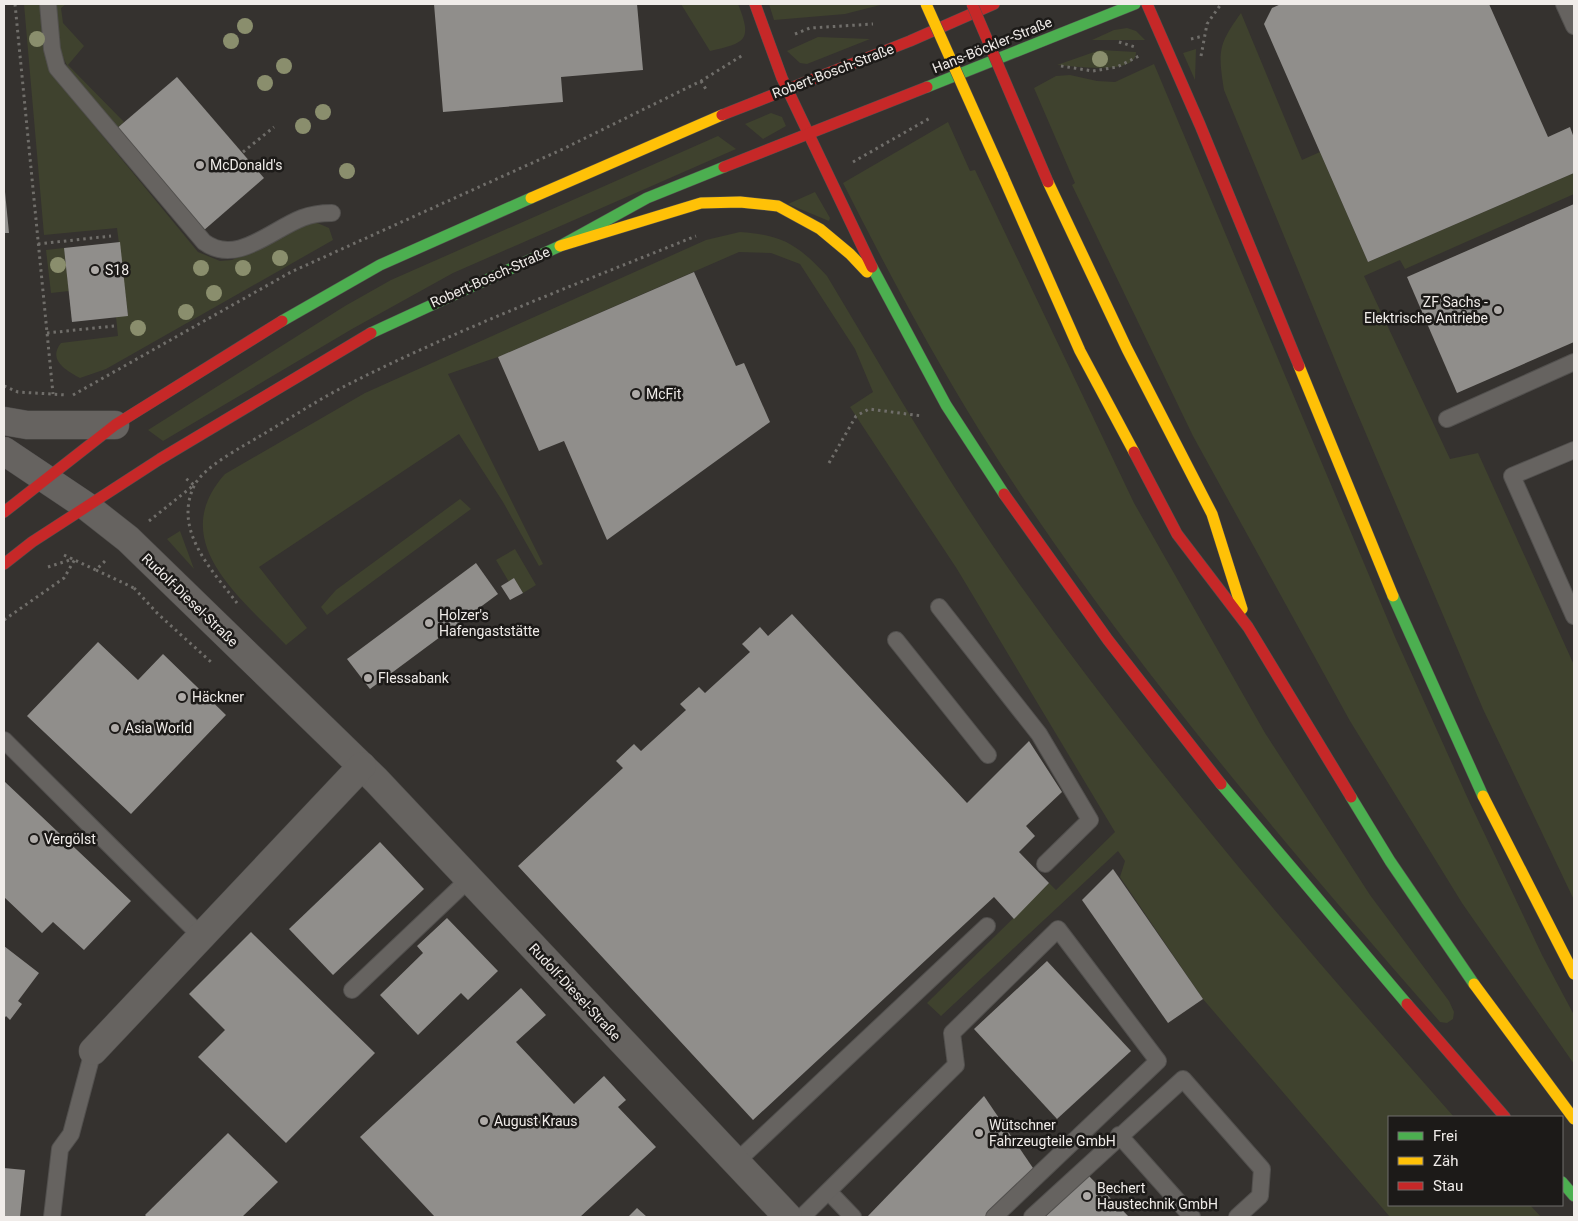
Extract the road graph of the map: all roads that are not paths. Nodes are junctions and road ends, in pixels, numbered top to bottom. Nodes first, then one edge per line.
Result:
1 (48, 4) edge
2 (755, 4) edge
3 (926, 4) edge
4 (972, 4) edge
5 (994, 4) edge
6 (1135, 4) edge
7 (1147, 4) edge
8 (1564, 4) edge
9 (1574, 26) edge
10 (785, 89) junction
11 (915, 91) joint
12 (809, 135) junction
13 (332, 213) dead end
14 (560, 246) junction
15 (882, 288) junction
16 (1574, 362) edge
17 (1447, 419) dead end
18 (4, 421) edge
19 (115, 425) junction
20 (1574, 450) edge
21 (4, 451) edge
22 (46, 478) junction
23 (86, 506) junction
24 (4, 512) edge
25 (4, 564) edge
26 (939, 607) dead end
27 (1574, 616) edge
28 (1248, 627) junction
29 (896, 640) dead end
30 (4, 740) edge
31 (988, 755) dead end
32 (362, 766) junction
33 (1045, 864) dead end
34 (469, 879) junction
35 (987, 926) dead end
36 (201, 936) junction
37 (1574, 974) edge
38 (352, 990) dead end
39 (93, 1051) joint
40 (1504, 1116) edge
41 (1574, 1119) edge
42 (1119, 1135) junction
43 (736, 1162) junction
44 (1563, 1183) edge
45 (829, 1192) junction
46 (1574, 1196) edge
47 (52, 1217) edge
48 (788, 1217) edge
49 (802, 1217) edge
50 (853, 1217) edge
51 (994, 1217) edge
52 (1032, 1217) edge
53 (1192, 1217) edge
54 (1237, 1217) edge

1 - 13 lane
2 - 10 main road
3 - 28 main road, bridge
4 - 28 main road, bridge
5 - 10 main road, Robert-Bosch-Straße
6 - 11 main road, Hans-Böckler-Straße
7 - 37 main road
8 - 9 lane
10 - 12 main road
10 - 19 main road, Robert-Bosch-Straße
11 - 12 main road, Robert-Bosch-Straße
12 - 14 main road, Robert-Bosch-Straße
12 - 15 main road
14 - 15 main road
14 - 23 main road, Robert-Bosch-Straße
15 - 40 main road
16 - 17 lane
18 - 19 street
19 - 22 main road, Robert-Bosch-Straße
20 - 27 lane
21 - 22 street, Rudolf-Diesel-Straße
22 - 23 street, Rudolf-Diesel-Straße
22 - 24 main road, Robert-Bosch-Straße
23 - 25 main road, Robert-Bosch-Straße
23 - 32 street, Rudolf-Diesel-Straße
26 - 33 lane
28 - 41 main road
29 - 31 lane
30 - 36 lane
32 - 34 street, Rudolf-Diesel-Straße
32 - 36 street
34 - 38 lane
34 - 43 street, Rudolf-Diesel-Straße
35 - 43 lane
36 - 39 street
39 - 47 lane
42 - 52 lane
42 - 53 lane
42 - 54 lane
43 - 48 street, Rudolf-Diesel-Straße
44 - 46 main road
45 - 49 lane
45 - 50 lane
45 - 51 lane

